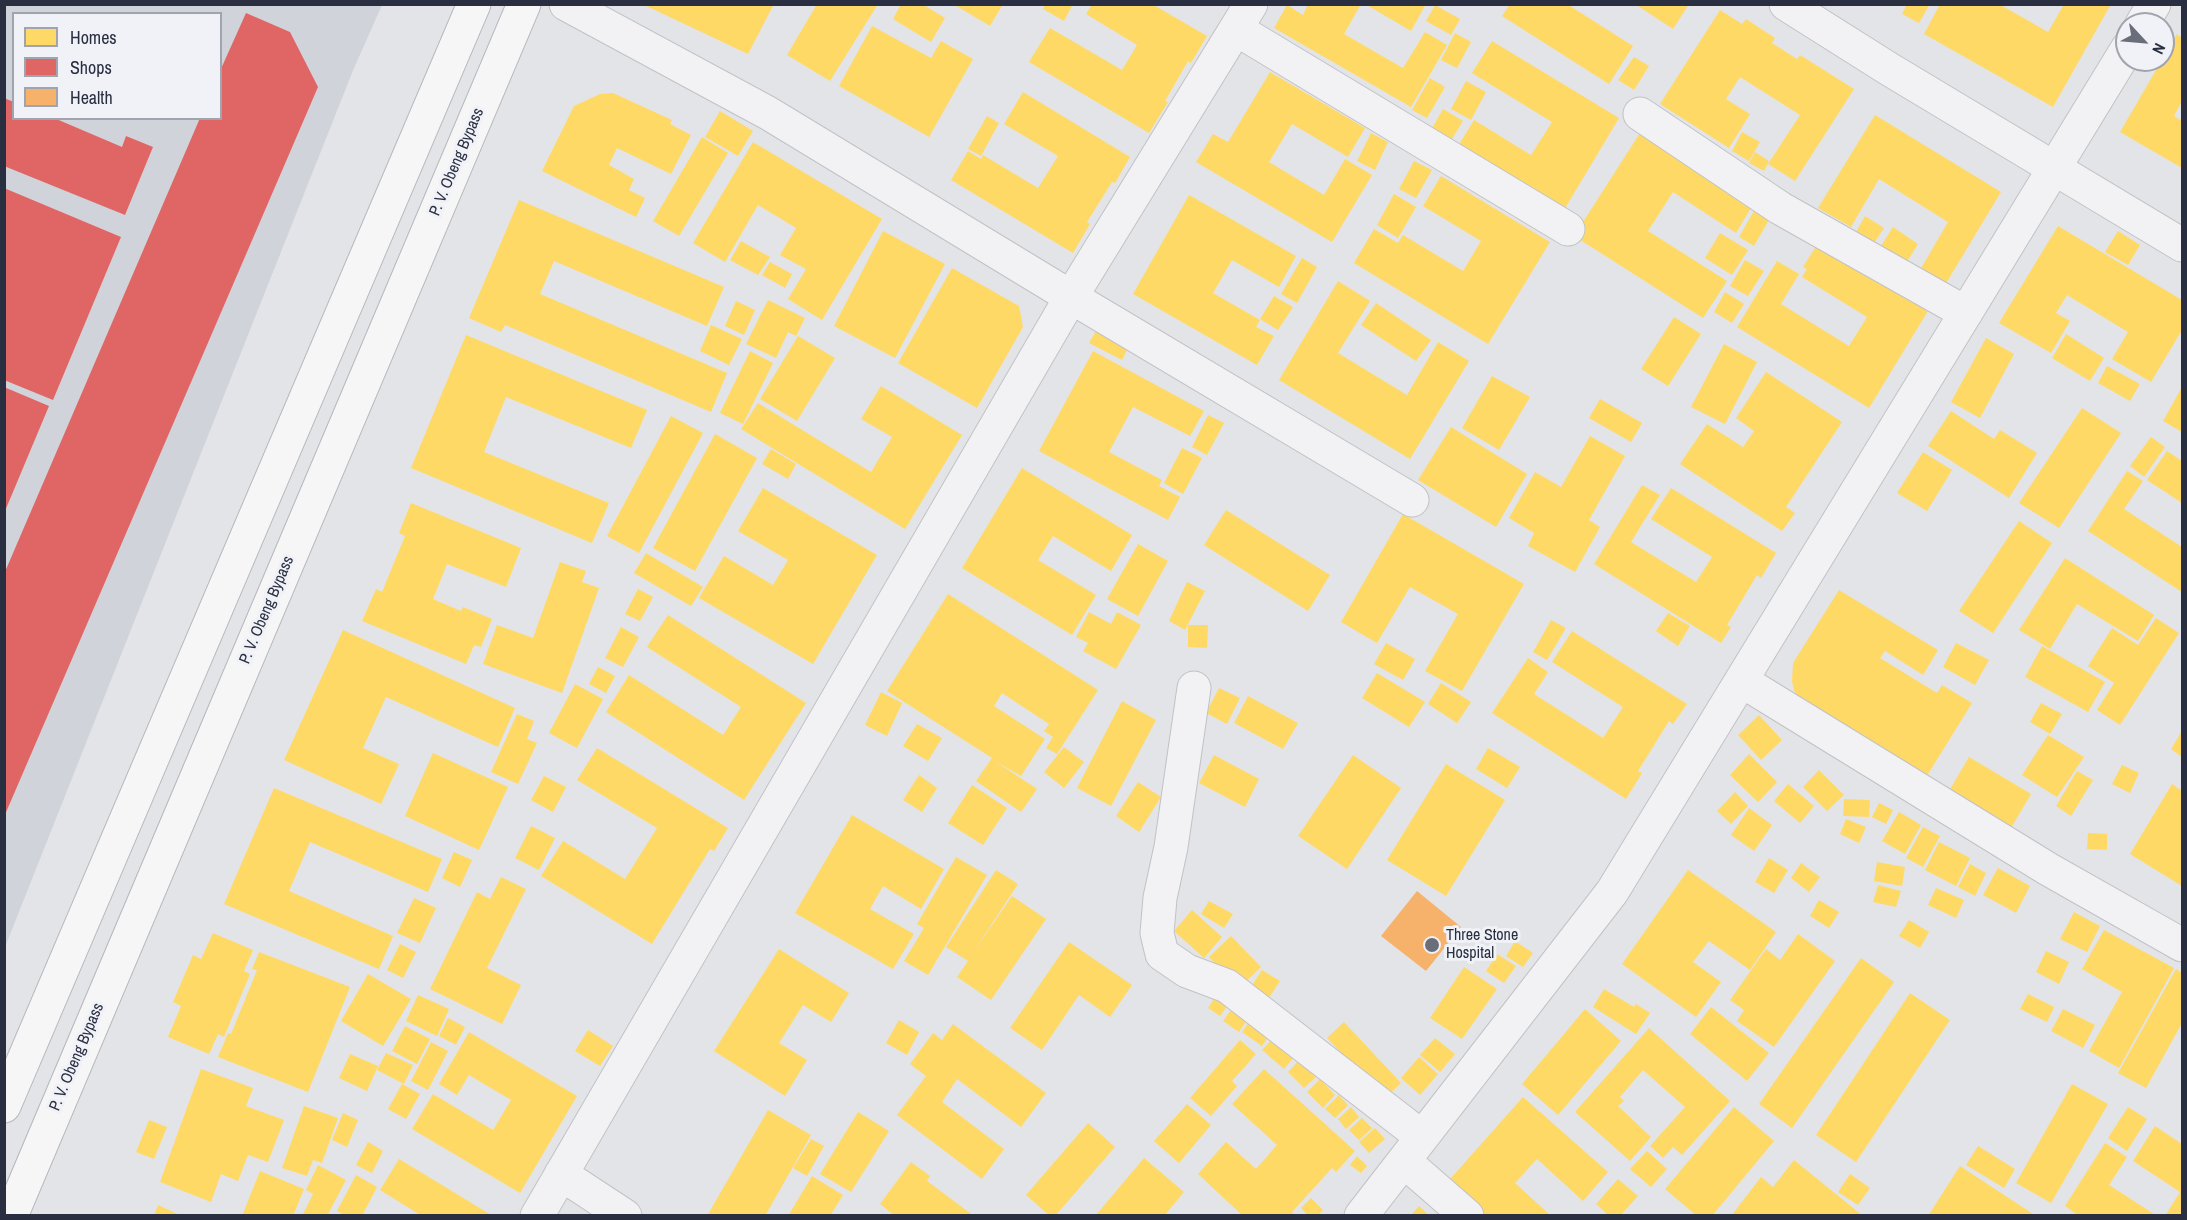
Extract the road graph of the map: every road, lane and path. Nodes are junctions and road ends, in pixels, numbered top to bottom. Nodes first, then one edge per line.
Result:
1 (474, 4) edge
2 (524, 4) edge
3 (566, 4) edge
4 (1786, 4) edge
5 (1243, 17) edge
6 (2115, 69) edge
7 (1640, 114) dead end
8 (2055, 169) junction
9 (1568, 229) dead end
10 (2182, 245) edge
11 (1071, 297) junction
12 (1966, 314) junction
13 (1412, 500) dead end
14 (1742, 681) junction
15 (1194, 688) dead end
16 (2182, 945) edge
17 (4, 1106) edge
18 (1413, 1149) junction
19 (561, 1174) junction
20 (10, 1215) edge
21 (537, 1215) edge
22 (625, 1215) edge
23 (1361, 1215) edge
24 (1467, 1215) edge

1 - 17 highway
2 - 20 highway, P. V. Obeng Bypass
3 - 11 street
4 - 8 street
5 - 9 street
5 - 11 street
6 - 8 street
7 - 12 street
8 - 10 street
8 - 12 street
11 - 13 street
11 - 19 street
12 - 14 street
14 - 16 street
14 - 18 street
15 - 18 street
18 - 23 street
18 - 24 street
19 - 21 street
19 - 22 street

